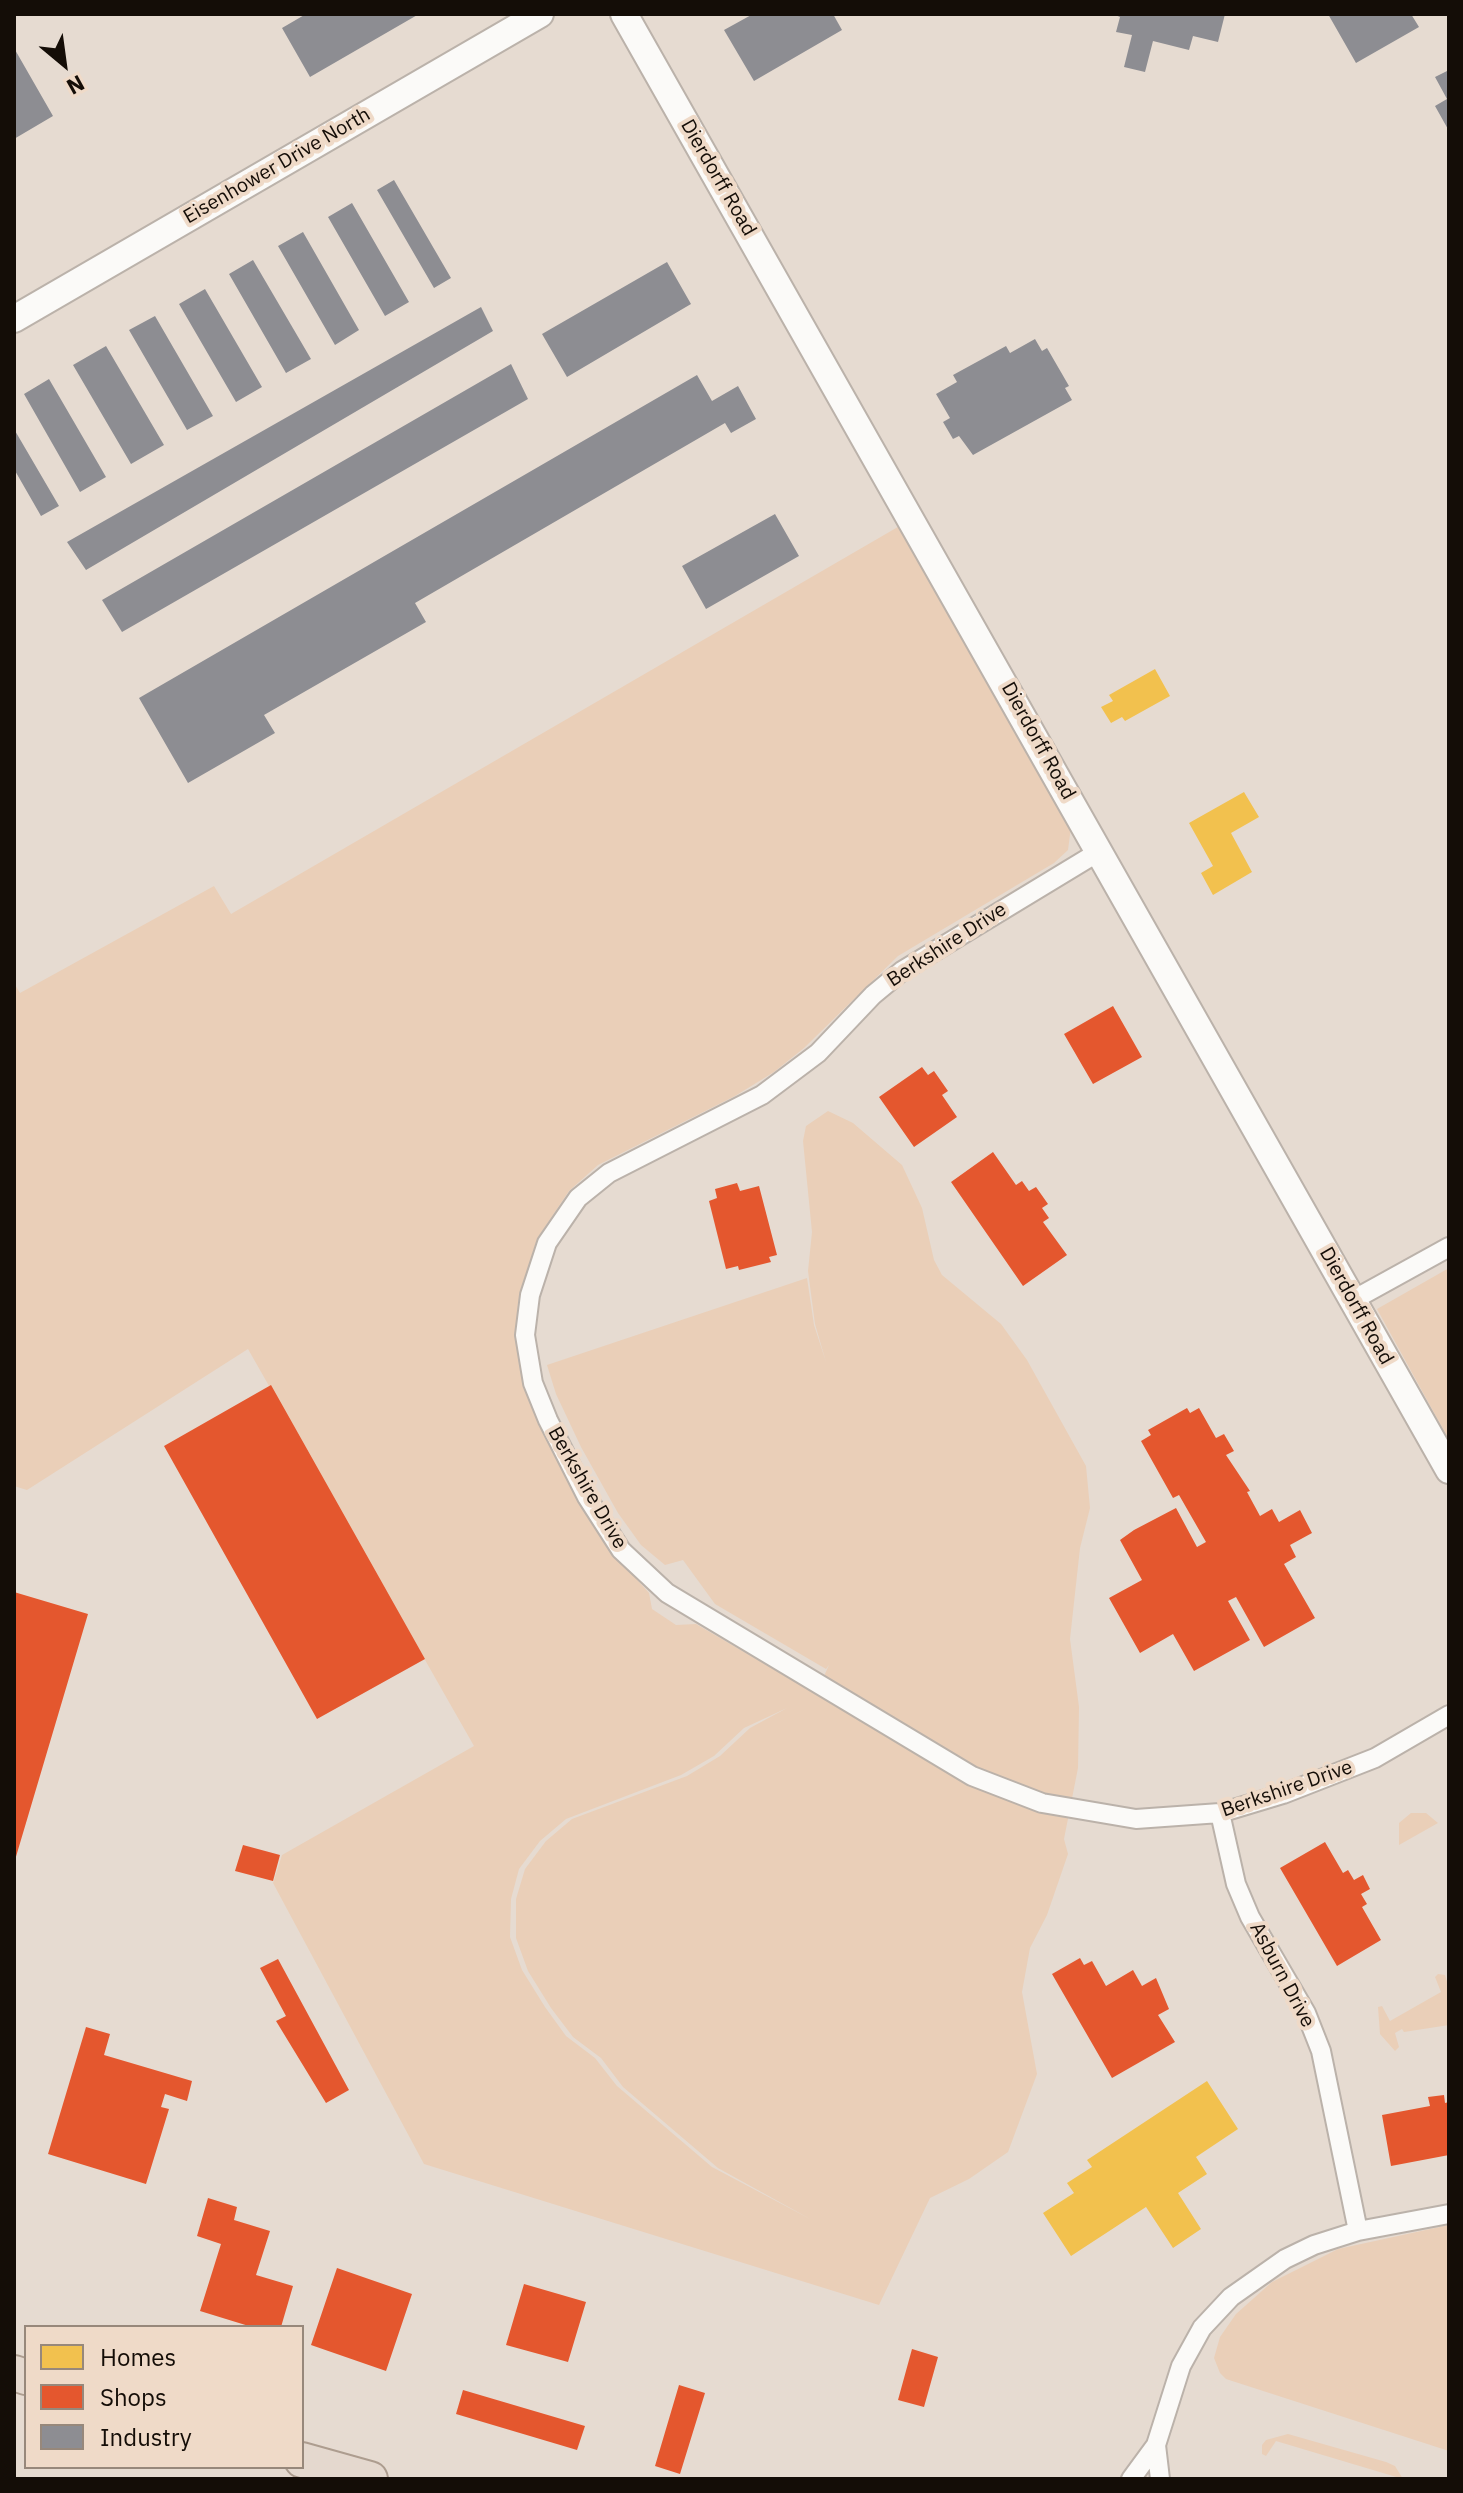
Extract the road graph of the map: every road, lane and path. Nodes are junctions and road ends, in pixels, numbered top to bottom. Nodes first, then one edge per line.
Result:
1 (540, 14) edge
2 (624, 14) edge
3 (14, 319) edge
4 (1100, 851) junction
5 (1449, 1247) edge
6 (1353, 1300) junction
7 (1449, 1470) edge
8 (1449, 1715) edge
9 (1220, 1813) junction
10 (1449, 2214) edge
11 (1358, 2231) junction
12 (1156, 2445) junction
13 (304, 2461) edge
14 (370, 2479) edge
15 (1131, 2479) edge
16 (1160, 2479) edge

1 - 3 street, Eisenhower Drive North
2 - 4 street, Dierdorff Road
4 - 6 street, Dierdorff Road
4 - 9 street, Berkshire Drive
5 - 6 street
6 - 7 street, Dierdorff Road
8 - 9 street, Berkshire Drive
9 - 11 street, Asburn Drive
10 - 11 street
11 - 12 street
12 - 15 street
12 - 16 street
13 - 14 highway

